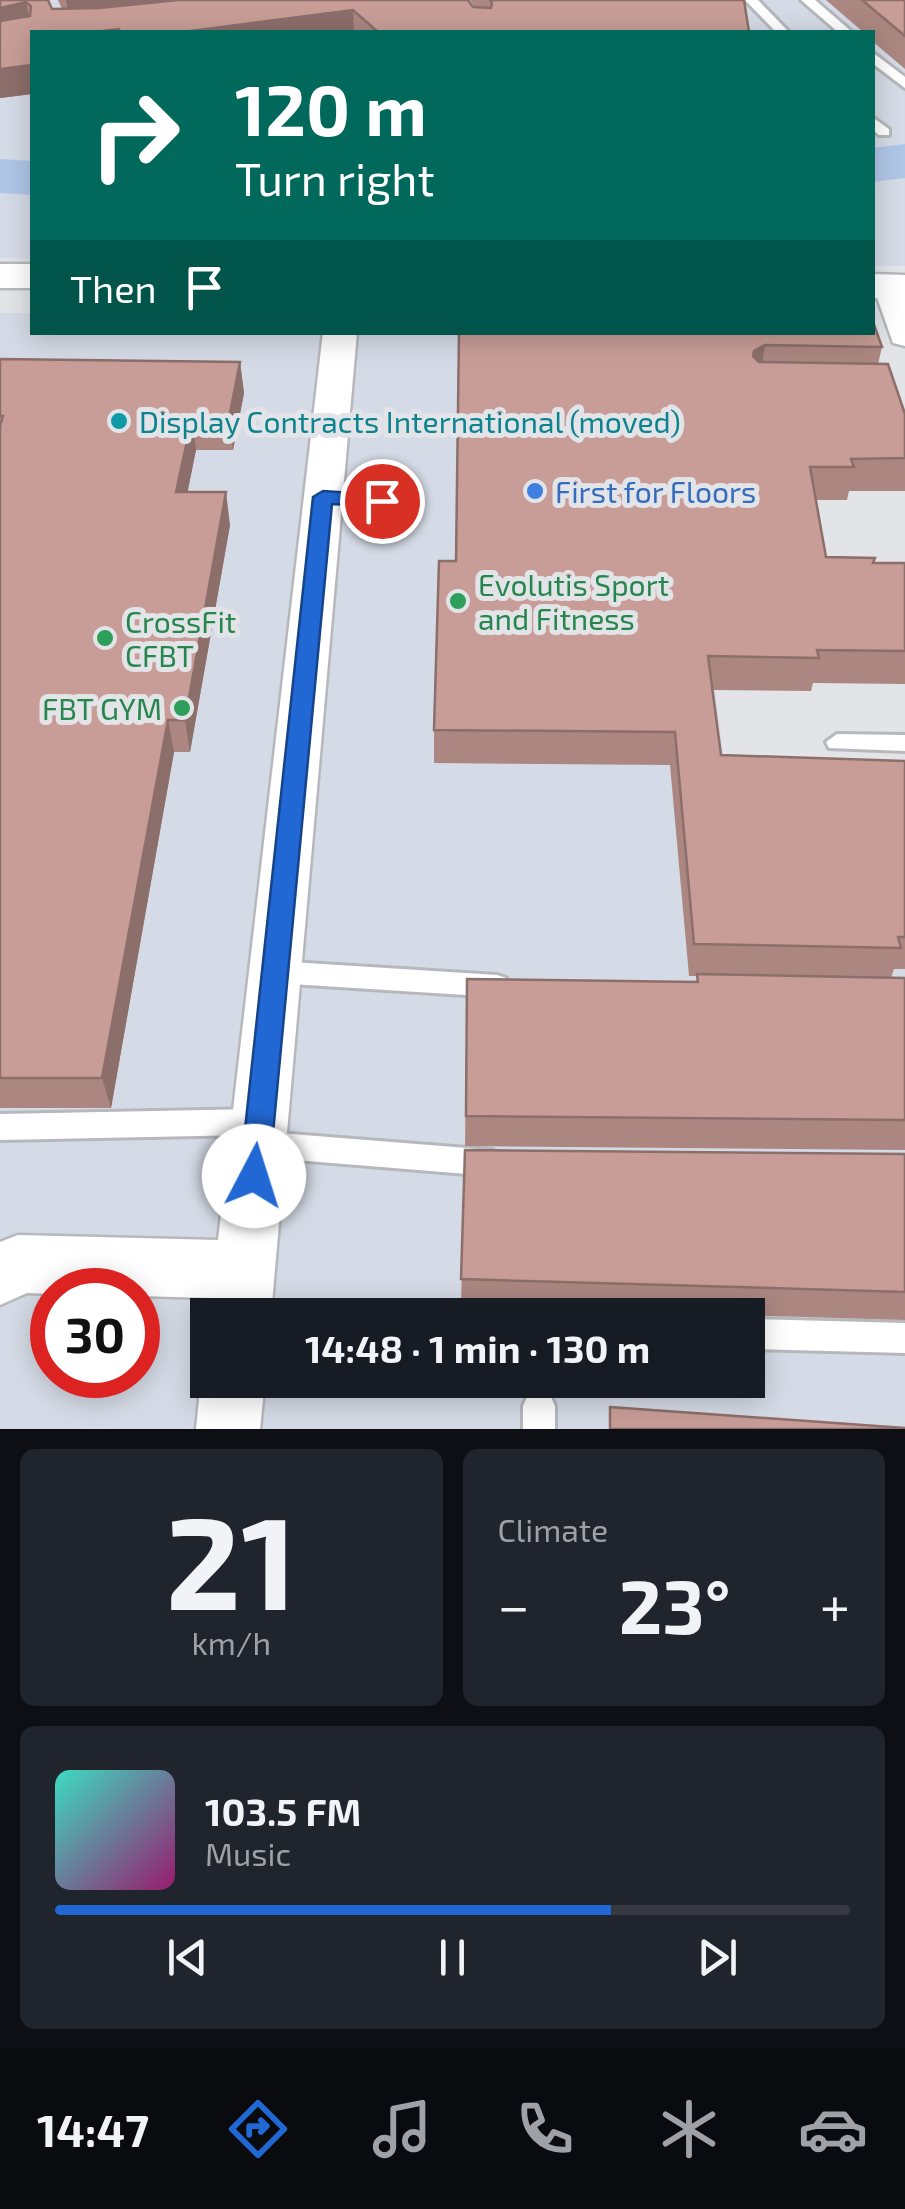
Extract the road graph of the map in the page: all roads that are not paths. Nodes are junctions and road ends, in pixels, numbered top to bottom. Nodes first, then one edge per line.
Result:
1 (751, 0) edge
2 (807, 0) edge
3 (782, 30) edge
4 (843, 30) edge
5 (875, 59) edge
6 (905, 84) edge
7 (0, 276) edge
8 (30, 276) edge
9 (889, 286) edge
10 (340, 335) edge
11 (905, 336) edge
12 (323, 497) junction
13 (412, 502) dead end
14 (837, 742) dead end
15 (905, 743) edge
16 (274, 972) junction
17 (526, 987) edge
18 (0, 1128) edge
19 (259, 1133) junction
20 (520, 1164) edge
21 (0, 1276) edge
22 (242, 1292) edge
23 (765, 1334) edge
24 (905, 1338) edge
25 (232, 1398) edge
26 (228, 1429) edge

1 - 3 lane
2 - 4 lane
5 - 6 lane
7 - 8 street
9 - 11 street
10 - 12 street
12 - 13 lane
12 - 16 street
14 - 15 lane
16 - 17 lane
16 - 19 street
18 - 19 lane
19 - 20 lane
19 - 22 street
21 - 22 street
23 - 24 lane
25 - 26 street

